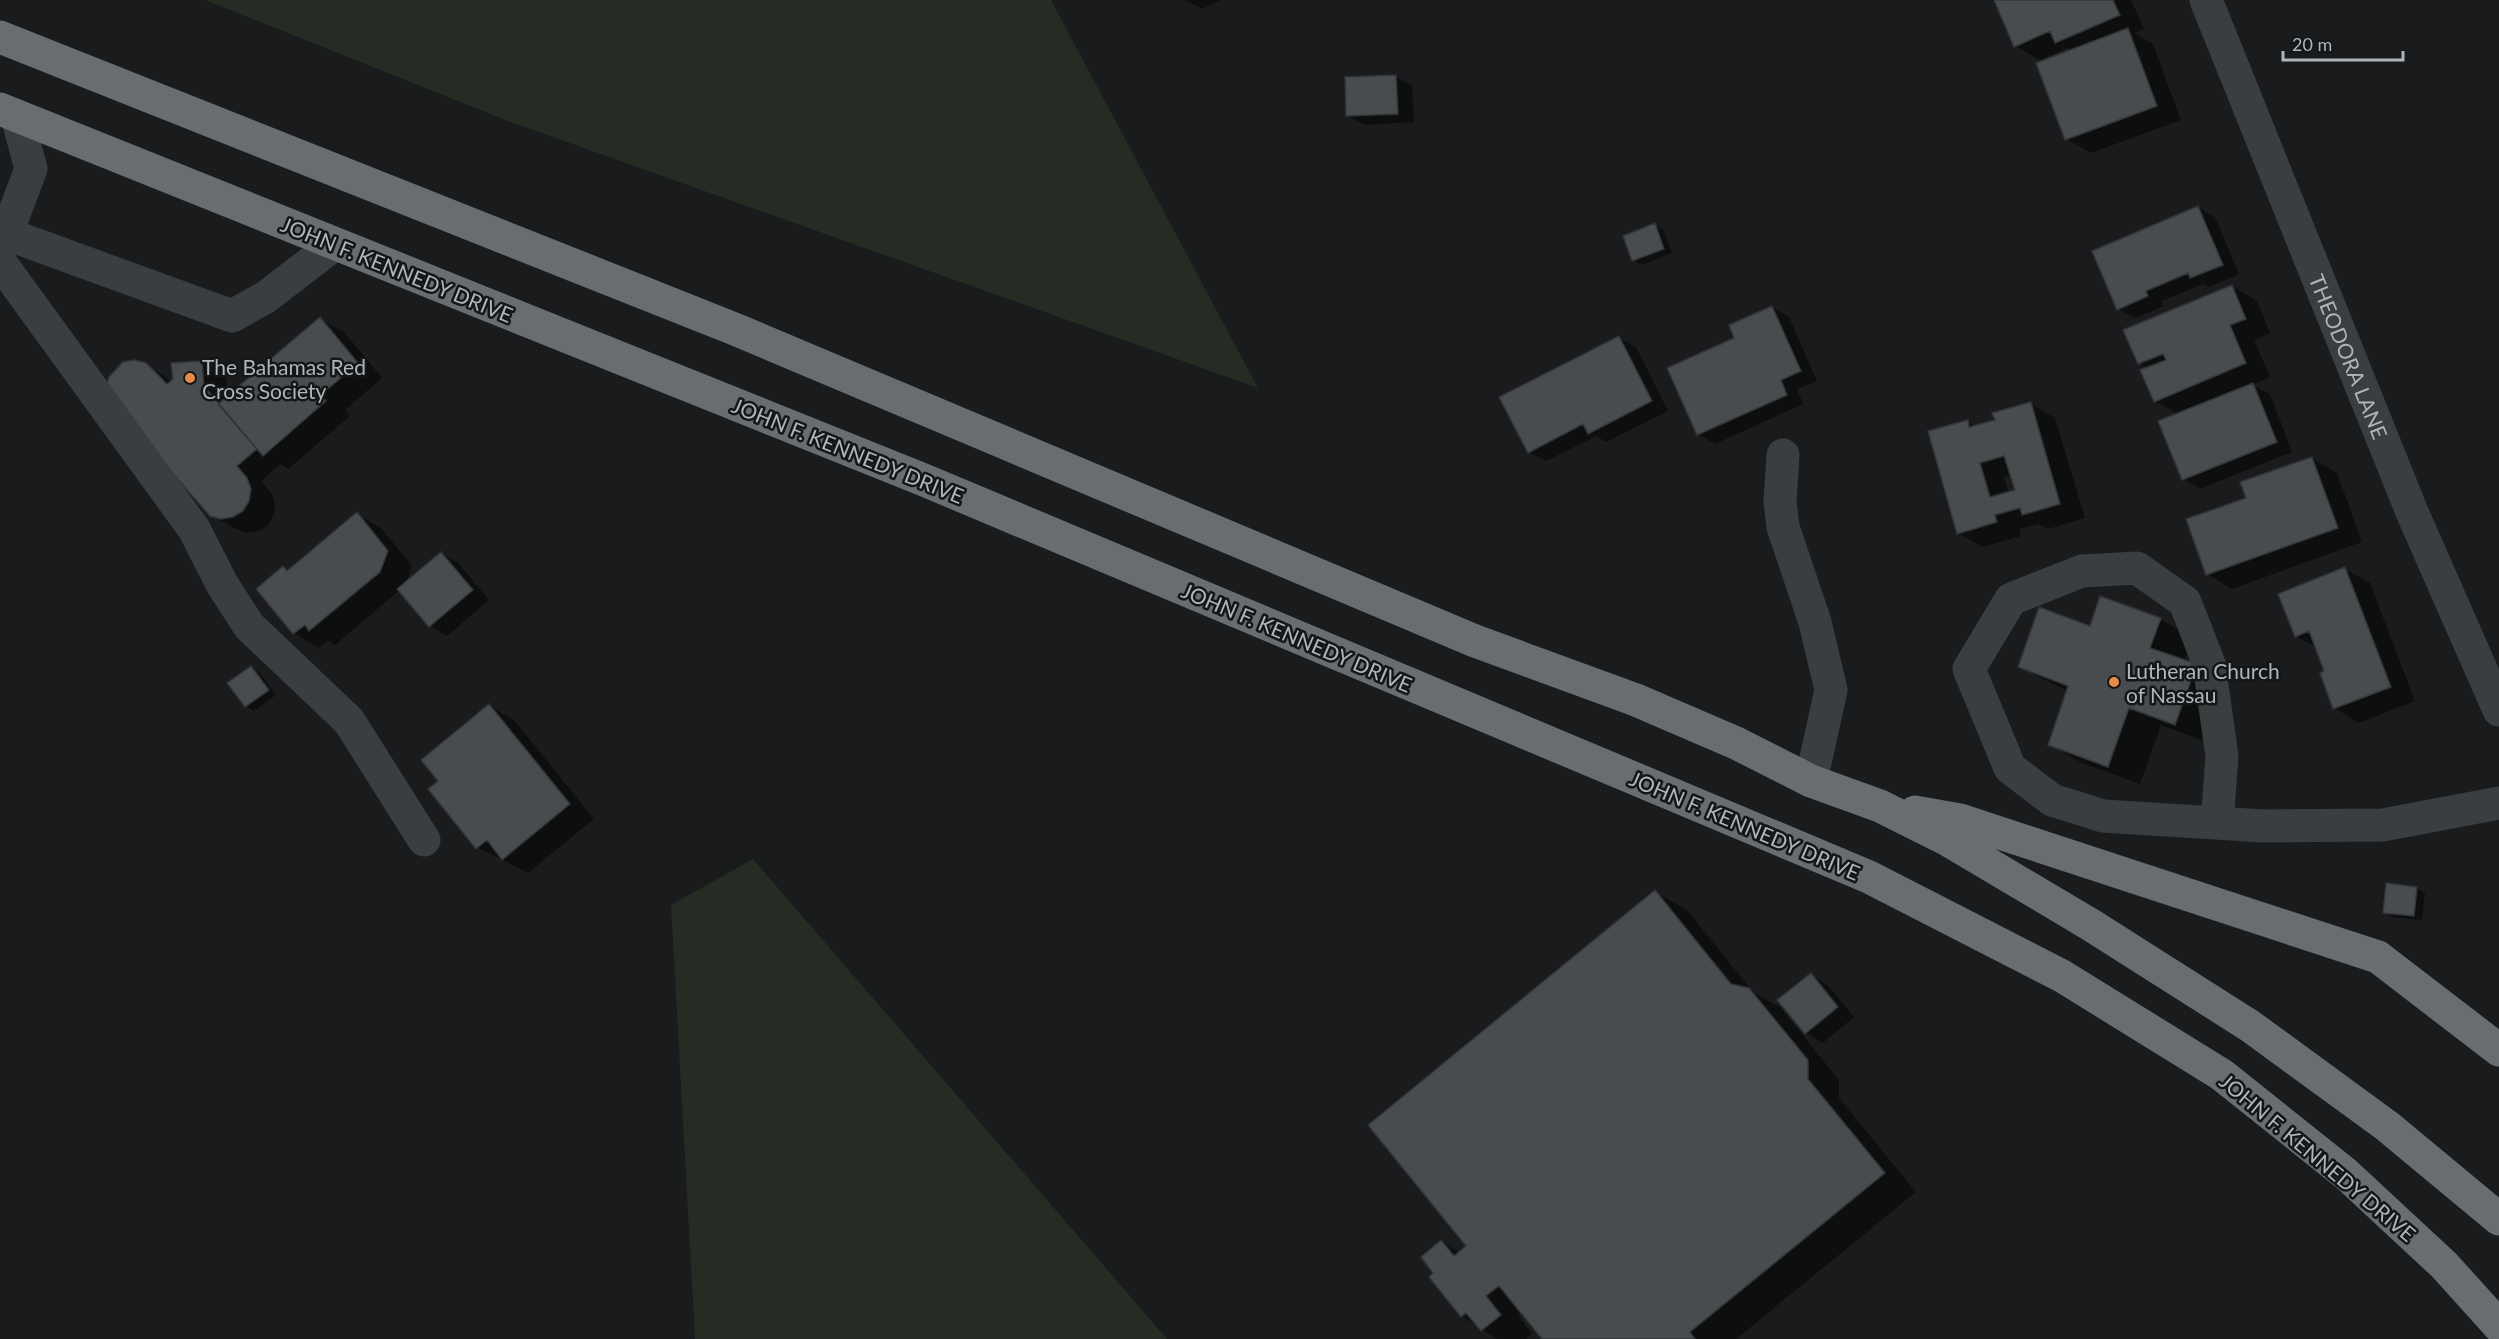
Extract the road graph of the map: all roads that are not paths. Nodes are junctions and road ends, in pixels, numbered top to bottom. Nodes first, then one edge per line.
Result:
1 (2205, 0) edge
2 (0, 37) edge
3 (9, 112) edge
4 (335, 244) junction
5 (2, 249) edge
6 (1783, 454) dead end
7 (2499, 710) edge
8 (1811, 781) junction
9 (2499, 803) edge
10 (1880, 806) junction
11 (2217, 823) junction
12 (424, 840) dead end
13 (2499, 1050) edge
14 (2499, 1219) edge
15 (2499, 1326) edge

1 - 7 street, THEODORA LANE
2 - 8 highway
3 - 4 highway, JOHN F. KENNEDY DRIVE
3 - 5 street
4 - 5 street
4 - 15 highway, JOHN F. KENNEDY DRIVE
5 - 12 street
6 - 8 street
8 - 10 highway
9 - 11 street
10 - 13 highway
10 - 14 highway
11 - 11 street

